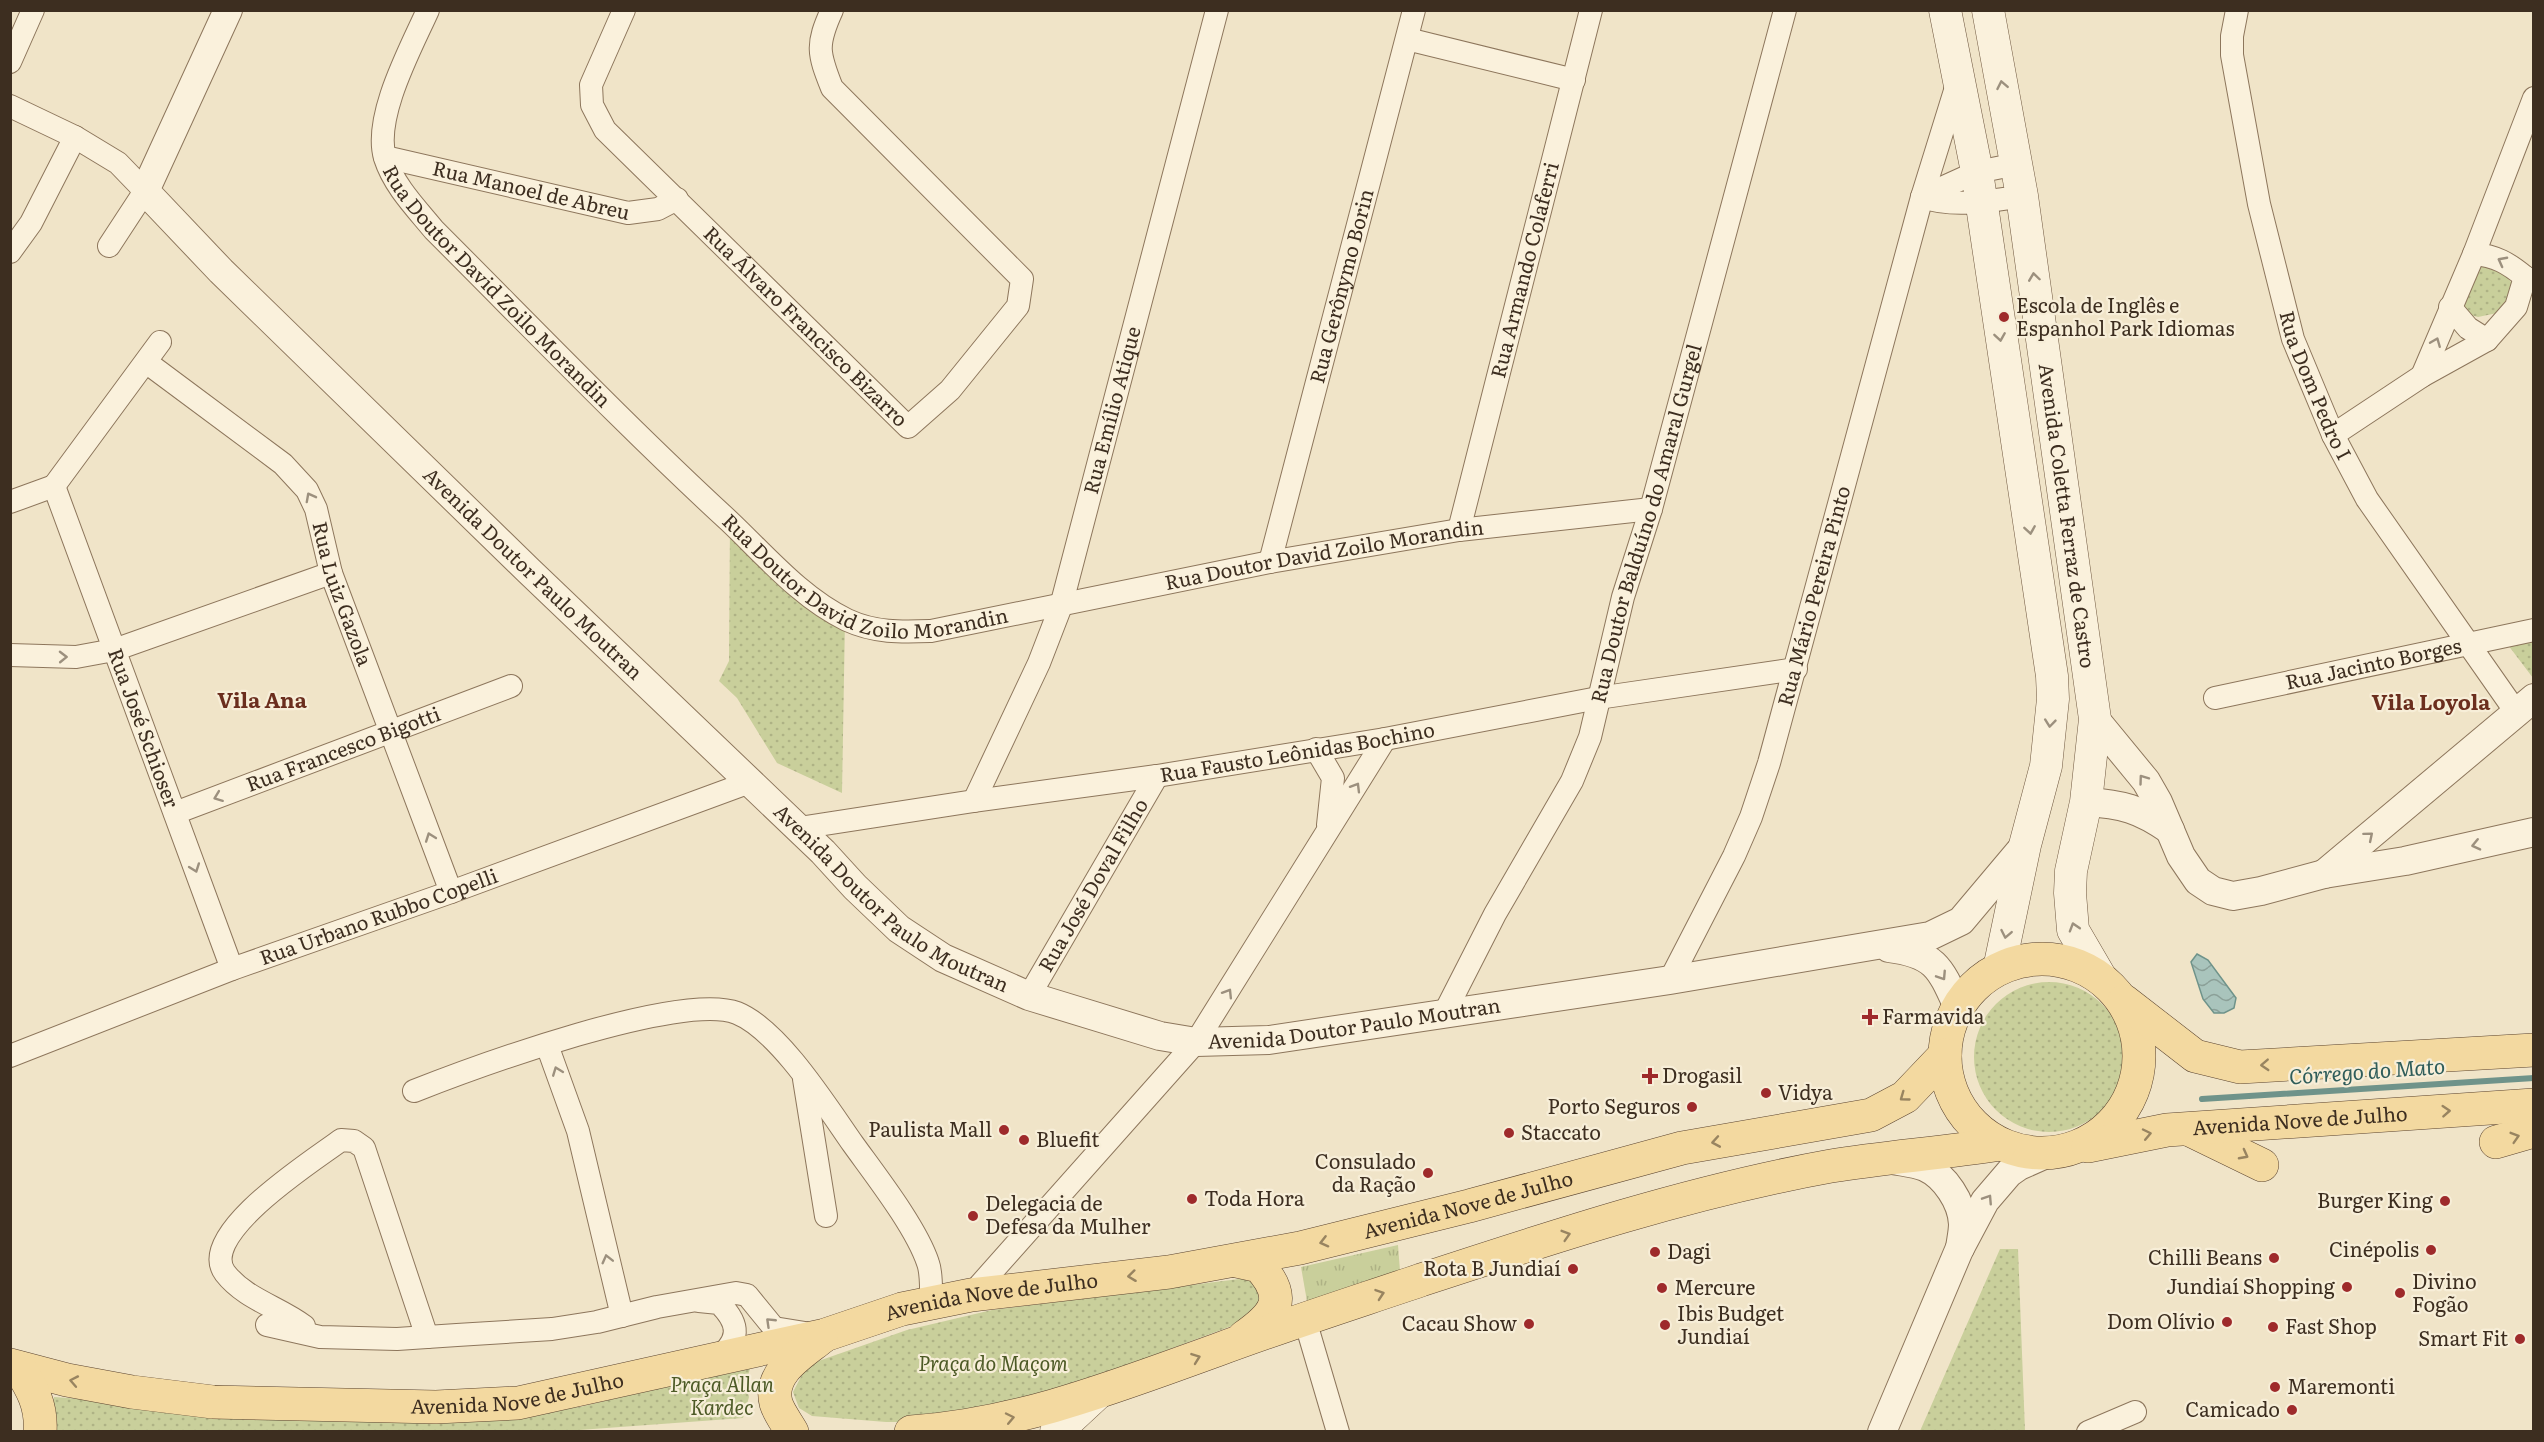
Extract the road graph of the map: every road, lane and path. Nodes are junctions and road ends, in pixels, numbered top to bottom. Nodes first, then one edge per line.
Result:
1 (33, 10) edge
2 (228, 10) edge
3 (428, 10) edge
4 (624, 10) edge
5 (832, 10) edge
6 (1217, 10) edge
7 (1414, 10) edge
8 (1591, 10) edge
9 (1785, 10) edge
10 (1945, 10) edge
11 (1988, 10) edge
12 (2237, 10) edge
13 (1407, 39) junction
14 (10, 62) edge
15 (1574, 80) junction
16 (1958, 80) junction
17 (2534, 98) edge
18 (10, 106) edge
19 (75, 137) junction
20 (385, 157) junction
21 (2017, 164) junction
22 (1978, 187) junction
23 (145, 191) junction
24 (2022, 196) junction
25 (1922, 197) junction
26 (677, 200) junction
27 (109, 246) dead end
28 (10, 252) edge
29 (2474, 254) junction
30 (2529, 278) edge
31 (2450, 307) junction
32 (2525, 311) edge
33 (2487, 340) junction
34 (160, 342) dead end
35 (146, 362) junction
36 (2421, 376) junction
37 (2333, 435) junction
38 (54, 486) junction
39 (10, 502) edge
40 (1651, 509) junction
41 (1460, 530) junction
42 (1270, 562) junction
43 (331, 573) junction
44 (1060, 606) junction
45 (2534, 630) edge
46 (2467, 643) junction
47 (114, 650) junction
48 (10, 655) edge
49 (1796, 669) junction
50 (511, 686) dead end
51 (1598, 698) junction
52 (2215, 698) dead end
53 (2525, 705) edge
54 (2095, 719) junction
55 (390, 731) junction
56 (1385, 739) junction
57 (1316, 749) junction
58 (1157, 776) junction
59 (750, 782) junction
60 (974, 801) junction
61 (2086, 802) junction
62 (175, 813) junction
63 (799, 828) junction
64 (2170, 831) junction
65 (2534, 832) edge
66 (1326, 835) junction
67 (2025, 845) junction
68 (2324, 874) junction
69 (450, 892) junction
70 (1875, 947) junction
71 (232, 969) junction
72 (1999, 969) junction
73 (1670, 980) junction
74 (2111, 989) junction
75 (1029, 996) junction
76 (1958, 1007) junction
77 (1445, 1012) junction
78 (1196, 1042) junction
79 (546, 1045) junction
80 (2534, 1050) edge
81 (1945, 1055) junction
82 (10, 1056) edge
83 (803, 1073) junction
84 (414, 1091) dead end
85 (2534, 1106) edge
86 (2186, 1128) junction
87 (2534, 1131) edge
88 (2496, 1142) dead end
89 (2000, 1144) junction
90 (2057, 1152) junction
91 (1891, 1159) junction
92 (2262, 1165) dead end
93 (826, 1216) dead end
94 (1959, 1250) junction
95 (1236, 1261) junction
96 (971, 1295) junction
97 (691, 1300) junction
98 (931, 1303) junction
99 (622, 1316) junction
100 (1305, 1320) junction
101 (267, 1325) dead end
102 (825, 1335) junction
103 (320, 1337) junction
104 (427, 1337) junction
105 (1235, 1343) junction
106 (715, 1360) junction
107 (15, 1366) edge
108 (1098, 1393) junction
109 (2135, 1412) dead end
110 (40, 1431) edge
111 (792, 1431) edge
112 (911, 1431) edge
113 (1056, 1431) edge
114 (1338, 1431) edge
115 (1882, 1431) edge
116 (2088, 1431) edge

1 - 14 street
2 - 23 street
3 - 20 street, Rua Doutor David Zoilo Morandin
4 - 26 street
5 - 26 street, Rua Álvaro Francisco Bizarro
6 - 44 street, Rua Emílio Atique
7 - 13 street, Rua Gerônymo Borin
8 - 15 street, Rua Armando Colaferri
9 - 40 street, Rua Doutor Balduíno do Amaral Gurgel
10 - 16 main road, Avenida Coletta Ferraz de Castro
21 -> 11 main road, Avenida Coletta Ferraz de Castro
12 - 37 street, Rua Dom Pedro I
13 - 15 street
13 - 42 street, Rua Gerônymo Borin
15 - 41 street, Rua Armando Colaferri
16 - 22 main road, Avenida Coletta Ferraz de Castro
16 - 25 street, Rua Mário Pereira Pinto
17 - 29 street
18 - 19 street
19 - 23 street
19 - 28 street
20 - 26 street, Rua Manoel de Abreu
20 - 44 street, Rua Doutor David Zoilo Morandin
21 - 22 street
21 - 24 main road, Avenida Coletta Ferraz de Castro
22 - 24 street
22 - 25 street
22 -> 67 main road, Avenida Coletta Ferraz de Castro
23 - 27 street
23 - 59 street, Avenida Doutor Paulo Moutran
54 -> 24 main road, Avenida Coletta Ferraz de Castro
25 - 49 street, Rua Mário Pereira Pinto
30 -> 29 street
29 - 31 street
30 - 32 street
31 - 33 street
36 -> 31 street
32 - 33 street
33 - 36 street
34 - 35 street
35 - 38 street
43 -> 35 street, Rua Luiz Gazola
36 - 37 street
37 - 46 street, Rua Dom Pedro I
38 - 39 street
38 - 47 street, Rua José Schioser
40 - 41 street, Rua Doutor David Zoilo Morandin
40 - 51 street, Rua Doutor Balduíno do Amaral Gurgel
41 - 42 street, Rua Doutor David Zoilo Morandin
42 - 44 street, Rua Doutor David Zoilo Morandin
43 - 47 street
43 - 55 street, Rua Luiz Gazola
44 - 60 street, Rua Emílio Atique
45 - 46 street, Rua Jacinto Borges
46 - 52 street, Rua Jacinto Borges
46 - 53 street, Rua Dom Pedro I
48 -> 47 street
47 - 62 street, Rua José Schioser
49 - 51 street, Rua Fausto Leônidas Bochino
49 - 73 street, Rua Mário Pereira Pinto
50 - 55 street, Rua Francesco Bigotti
51 - 56 street, Rua Fausto Leônidas Bochino
51 - 77 street, Rua Doutor Balduíno do Amaral Gurgel
68 -> 53 street
54 - 61 main road, Avenida Coletta Ferraz de Castro
64 -> 54 street
55 -> 62 street, Rua Francesco Bigotti
69 -> 55 street, Rua Luiz Gazola
56 - 57 street, Rua Fausto Leônidas Bochino
66 -> 56 street
57 - 58 street, Rua Fausto Leônidas Bochino
57 - 66 street
58 - 60 street, Rua Fausto Leônidas Bochino
58 - 75 street, Rua José Doval Filho
59 - 63 street, Avenida Doutor Paulo Moutran
59 - 69 street, Rua Urbano Rubbo Copelli
60 - 63 street, Rua Fausto Leônidas Bochino
61 - 64 street
74 -> 61 main road, Avenida Coletta Ferraz de Castro
62 -> 71 street, Rua José Schioser
63 - 75 street, Avenida Doutor Paulo Moutran
64 - 68 street
65 -> 68 street
78 -> 66 street
67 - 70 street
67 -> 72 main road, Avenida Coletta Ferraz de Castro
69 - 71 street, Rua Urbano Rubbo Copelli
70 - 73 street, Avenida Doutor Paulo Moutran
70 -> 76 street
71 - 82 street, Rua Urbano Rubbo Copelli
72 - 74 main road
72 - 76 main road
73 - 77 street, Avenida Doutor Paulo Moutran
80 -> 74 main road
74 - 90 main road
75 - 78 street, Avenida Doutor Paulo Moutran
76 - 81 main road
77 - 78 street, Avenida Doutor Paulo Moutran
78 - 96 street
79 - 83 street
79 - 84 street
99 -> 79 street
81 - 89 main road
81 -> 95 main road, Avenida Nove de Julho
83 - 93 street
83 - 98 street
86 -> 85 main road, Avenida Nove de Julho
90 -> 86 main road, Avenida Nove de Julho
86 -> 92 main road
88 -> 87 main road
89 - 90 main road
89 - 91 main road
94 -> 90 street
91 - 94 street
100 -> 91 main road
94 - 115 street
95 -> 96 main road, Avenida Nove de Julho
95 - 105 main road
96 - 98 main road, Avenida Nove de Julho
97 - 99 street
102 -> 97 street
97 - 106 street
98 - 102 main road, Avenida Nove de Julho
99 - 104 street
100 - 105 main road
100 - 114 street
101 - 103 street
102 - 106 main road, Avenida Nove de Julho
102 - 111 main road
103 - 104 street
103 - 104 street
108 -> 105 main road
106 -> 107 main road, Avenida Nove de Julho
107 - 110 main road
112 -> 108 main road
108 - 113 main road
109 - 116 street

